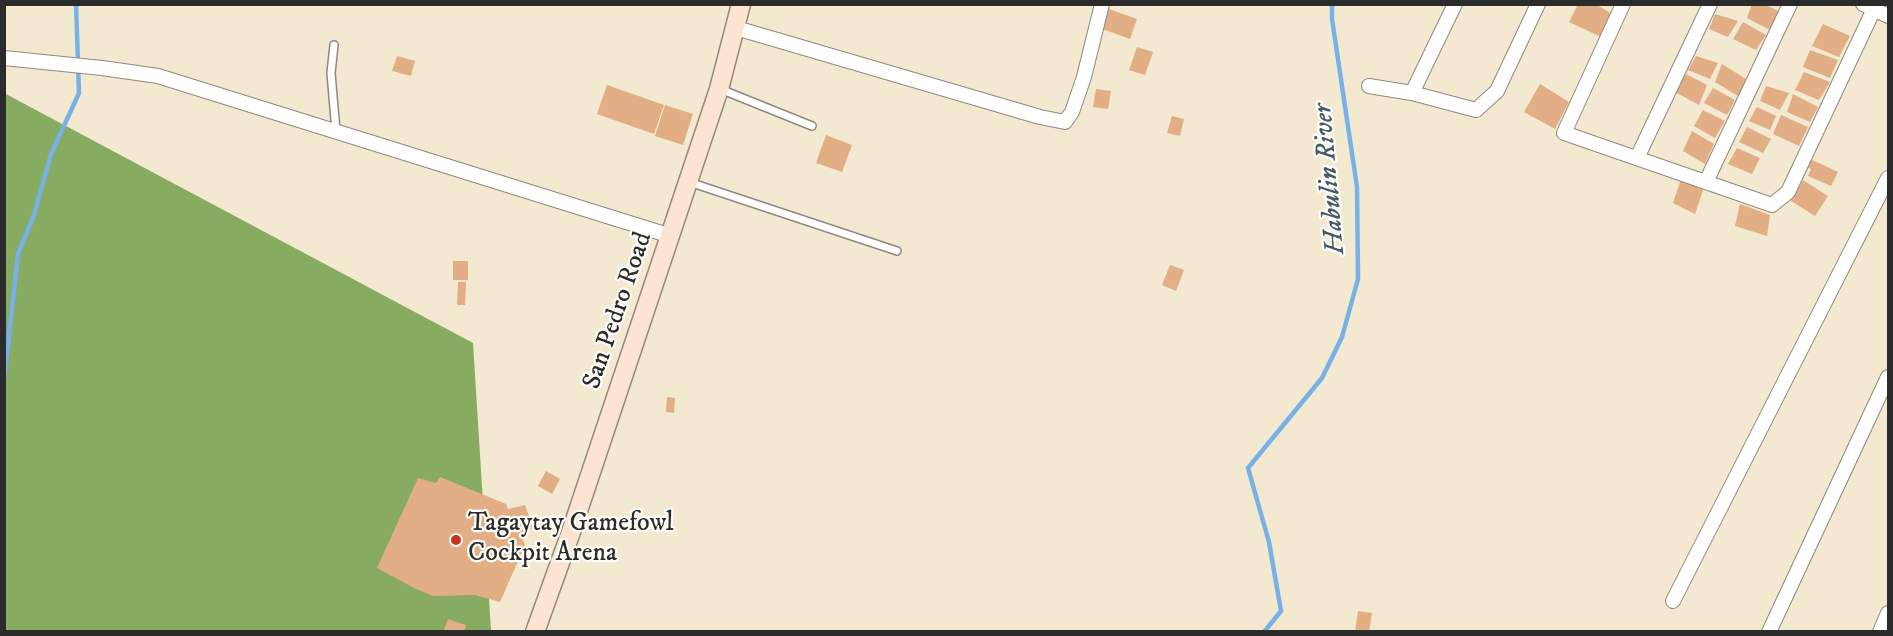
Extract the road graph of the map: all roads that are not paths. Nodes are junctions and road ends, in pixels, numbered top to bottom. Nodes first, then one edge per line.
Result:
1 (741, 4) edge
2 (1102, 4) edge
3 (1455, 4) edge
4 (1538, 4) edge
5 (1623, 4) edge
6 (1710, 4) edge
7 (1790, 4) edge
8 (1869, 7) edge
9 (1888, 16) edge
10 (736, 28) junction
11 (334, 45) dead end
12 (4, 58) edge
13 (1369, 86) dead end
14 (719, 89) junction
15 (1412, 93) junction
16 (812, 126) dead end
17 (336, 130) junction
18 (1637, 158) junction
19 (1888, 178) edge
20 (689, 182) junction
21 (1706, 182) junction
22 (671, 236) junction
23 (897, 251) dead end
24 (1888, 377) edge
25 (1673, 601) dead end
26 (1888, 613) edge
27 (535, 632) edge
28 (1769, 632) edge
29 (1880, 632) edge

1 - 10 street, San Pedro Road
2 - 10 street
3 - 15 street
4 - 15 street
5 - 18 street
6 - 18 street
7 - 21 street
8 - 9 street
8 - 21 street
10 - 14 street, San Pedro Road
11 - 17 lane
12 - 17 street
13 - 15 street
14 - 16 lane
14 - 20 street, San Pedro Road
17 - 22 street
18 - 21 street
19 - 25 street
20 - 22 street, San Pedro Road
20 - 23 lane
22 - 27 street, San Pedro Road
24 - 28 street
26 - 29 street

